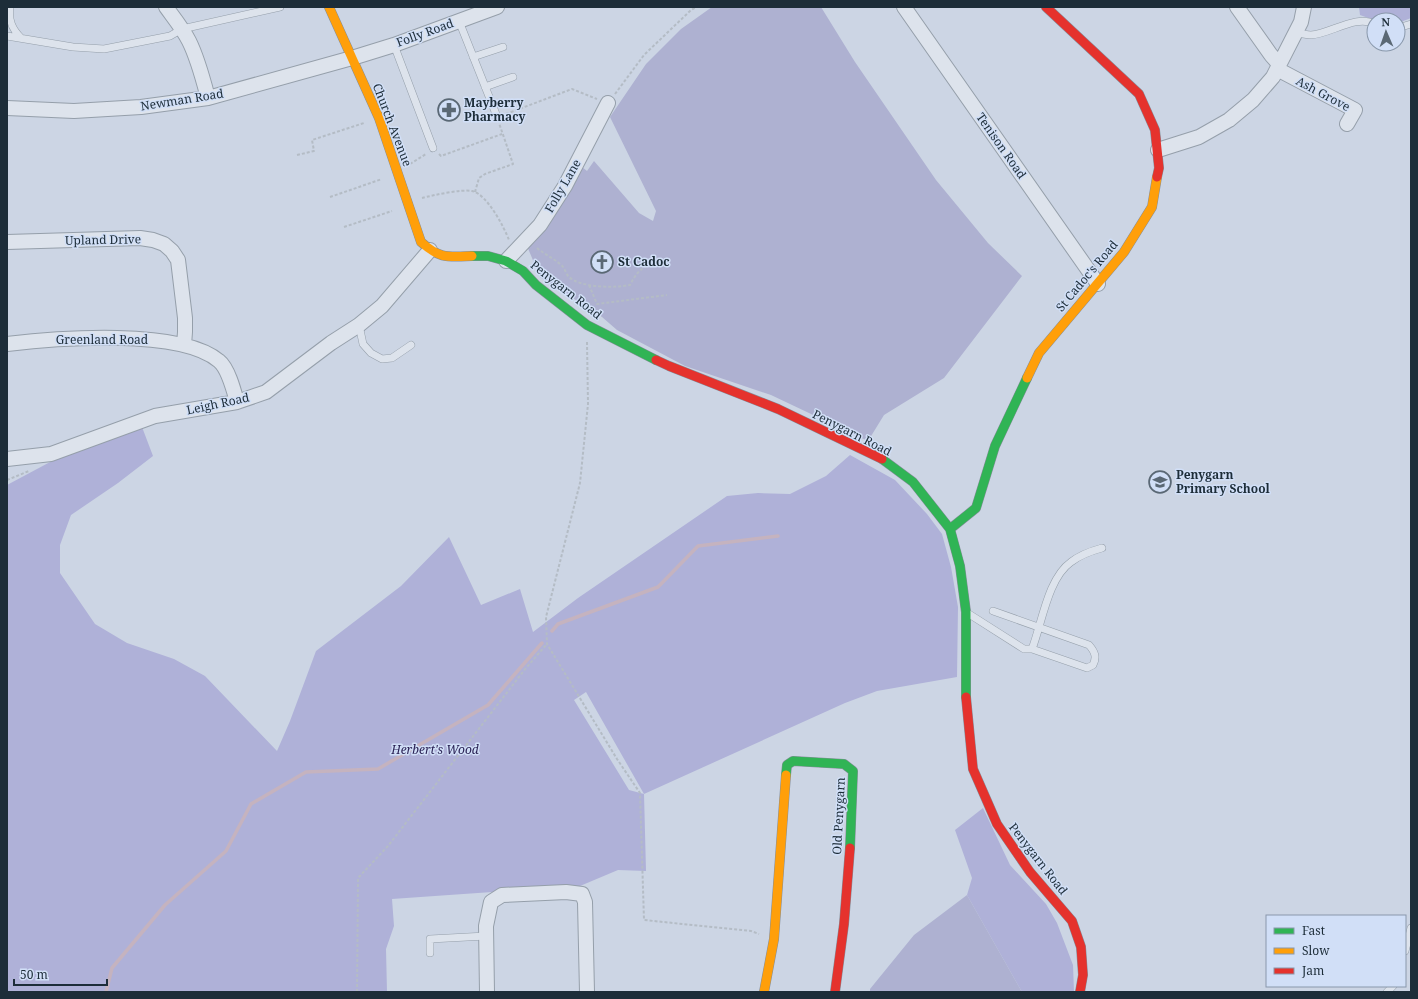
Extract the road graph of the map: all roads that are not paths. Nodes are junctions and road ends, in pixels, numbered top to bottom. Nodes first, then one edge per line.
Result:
1 (10, 7) edge
2 (166, 7) edge
3 (280, 7) edge
4 (329, 7) edge
5 (497, 7) edge
6 (904, 7) edge
7 (1046, 7) edge
8 (1236, 7) edge
9 (1304, 7) edge
10 (459, 21) junction
11 (1366, 21) edge
12 (182, 29) junction
13 (1296, 33) junction
14 (7, 36) edge
15 (21, 38) junction
16 (394, 45) junction
17 (503, 47) dead end
18 (473, 57) junction
19 (352, 58) junction
20 (1278, 67) junction
21 (513, 76) dead end
22 (485, 87) junction
23 (208, 98) junction
24 (608, 103) road end
25 (7, 108) edge
26 (496, 116) road end
27 (1347, 124) dead end
28 (433, 148) road end
29 (1158, 150) junction
30 (7, 242) edge
31 (430, 250) junction
32 (510, 257) junction
33 (1098, 284) junction
34 (359, 325) junction
35 (7, 344) edge
36 (184, 345) junction
37 (411, 345) dead end
38 (237, 402) junction
39 (7, 459) edge
40 (950, 529) junction
41 (1102, 548) dead end
42 (993, 611) dead end
43 (966, 612) junction
44 (1040, 627) junction
45 (1032, 649) junction
46 (1411, 928) edge
47 (486, 936) junction
48 (1406, 947) edge
49 (430, 952) dead end
50 (487, 992) edge
51 (587, 992) edge
52 (764, 992) edge
53 (835, 992) edge
54 (1080, 992) edge

1 - 15 lane
2 - 12 street
3 - 12 lane
4 - 19 street, Church Avenue
5 - 10 street, Folly Road
6 - 33 street, Tenison Road
7 - 29 street, St Cadoc's Road
8 - 20 street
9 - 13 street
10 - 16 street, Folly Road
10 - 18 lane
11 - 13 lane
12 - 15 lane
12 - 23 street
13 - 20 street
14 - 15 lane
16 - 19 street, Folly Road
16 - 28 lane
17 - 18 lane
18 - 22 lane
19 - 23 street, Newman Road
19 - 31 street, Church Avenue
20 - 27 street, Ash Grove
20 - 29 street
21 - 22 lane
22 - 26 lane
23 - 25 street, Newman Road
24 - 32 street, Folly Lane
29 - 33 street, St Cadoc's Road
30 - 36 street, Upland Drive
31 - 32 street, Penygarn Road
31 - 34 street, Leigh Road
32 - 40 street, Penygarn Road
33 - 40 street, St Cadoc's Road
34 - 37 lane
34 - 38 street, Leigh Road
35 - 36 street, Greenland Road
36 - 38 street, Greenland Road
38 - 39 street, Leigh Road
40 - 43 street, Penygarn Road
41 - 44 lane
42 - 44 lane
43 - 45 lane
43 - 54 street, Penygarn Road
44 - 45 lane
44 - 45 lane
46 - 48 lane
47 - 49 lane
47 - 50 street
47 - 51 street
52 - 53 street, Old Penygarn

